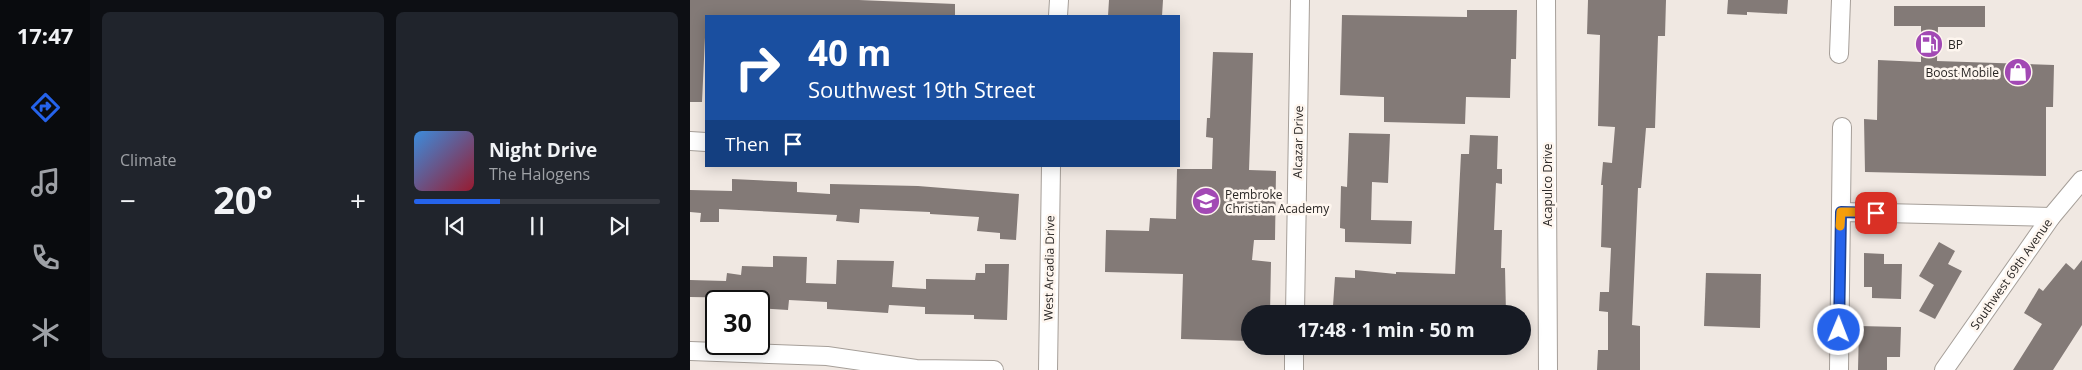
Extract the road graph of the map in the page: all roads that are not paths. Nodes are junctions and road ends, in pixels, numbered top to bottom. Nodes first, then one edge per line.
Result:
1 (1059, 0) edge
2 (1300, 0) edge
3 (1546, 0) edge
4 (1841, 0) edge
5 (1058, 15) edge
6 (1838, 54) dead end
7 (1842, 127) dead end
8 (690, 142) edge
9 (705, 142) edge
10 (1051, 167) edge
11 (2082, 180) edge
12 (1841, 212) junction
13 (2051, 217) junction
14 (1295, 305) edge
15 (690, 351) edge
16 (1294, 355) edge
17 (916, 370) edge
18 (994, 370) edge
19 (1048, 370) edge
20 (1294, 370) edge
21 (1548, 370) edge
22 (1839, 370) edge
23 (1944, 370) edge

1 - 5 street
2 - 14 street, Alcazar Drive
3 - 21 street, Acapulco Drive
4 - 6 street
7 - 12 street
8 - 9 street
10 - 19 street, West Arcadia Drive
11 - 13 street, Southwest 69th Avenue
12 - 13 street
12 - 22 street
13 - 23 street, Southwest 69th Avenue
15 - 17 street
16 - 20 street
17 - 18 street

